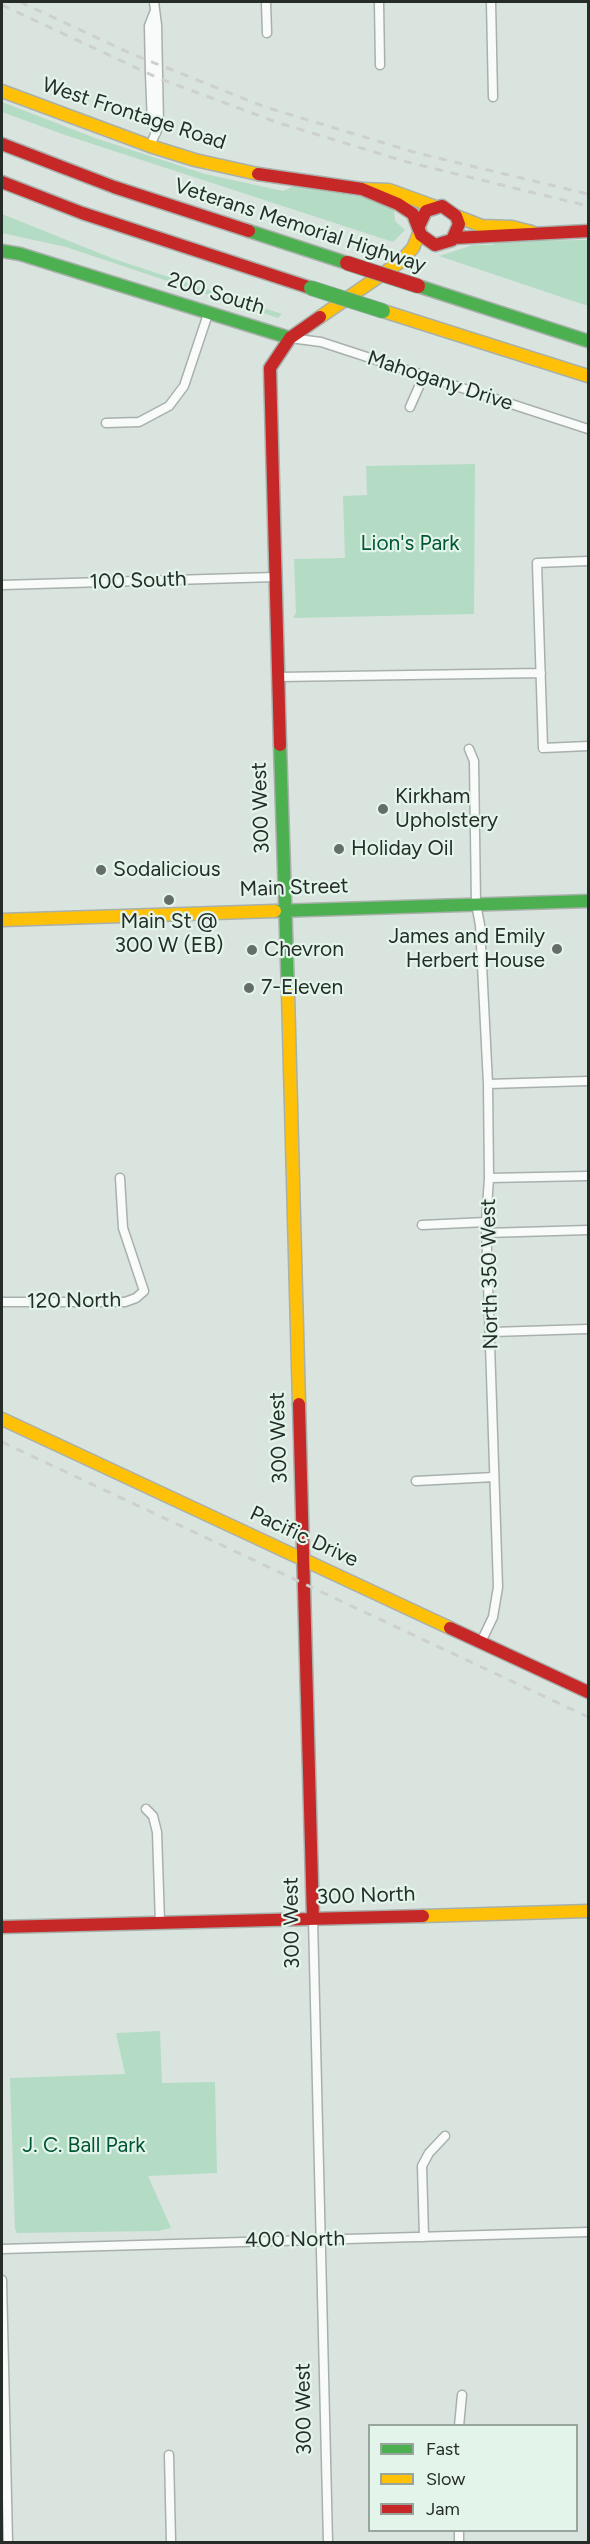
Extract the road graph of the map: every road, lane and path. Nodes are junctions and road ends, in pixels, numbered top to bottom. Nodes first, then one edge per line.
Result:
1 (153, 2) edge
2 (266, 2) edge
3 (379, 2) edge
4 (491, 2) edge
5 (267, 33) dead end
6 (380, 65) dead end
7 (2, 91) edge
8 (493, 97) dead end
9 (2, 144) edge
10 (150, 146) junction
11 (2, 182) edge
12 (362, 189) junction
13 (433, 206) junction
14 (456, 216) junction
15 (420, 229) junction
16 (588, 231) edge
17 (536, 232) junction
18 (454, 238) junction
19 (435, 245) junction
20 (2, 251) edge
21 (400, 262) junction
22 (208, 314) junction
23 (290, 338) junction
24 (588, 341) edge
25 (424, 375) junction
26 (588, 376) edge
27 (410, 407) dead end
28 (106, 423) dead end
29 (588, 429) edge
30 (588, 561) edge
31 (275, 578) junction
32 (2, 585) edge
33 (541, 673) junction
34 (279, 677) junction
35 (588, 746) edge
36 (469, 749) dead end
37 (588, 901) edge
38 (476, 904) junction
39 (284, 910) junction
40 (2, 920) edge
41 (588, 1081) edge
42 (488, 1084) junction
43 (588, 1176) edge
44 (120, 1178) dead end
45 (489, 1178) junction
46 (486, 1222) junction
47 (422, 1225) dead end
48 (588, 1230) edge
49 (486, 1233) junction
50 (2, 1302) edge
51 (588, 1329) edge
52 (492, 1332) junction
53 (2, 1419) edge
54 (494, 1478) junction
55 (416, 1481) dead end
56 (303, 1559) junction
57 (481, 1642) junction
58 (588, 1692) edge
59 (146, 1809) dead end
60 (588, 1911) edge
61 (313, 1919) junction
62 (160, 1923) junction
63 (2, 1927) edge
64 (445, 2136) dead end
65 (588, 2232) edge
66 (424, 2237) junction
67 (321, 2240) junction
68 (2, 2249) edge
69 (2, 2280) edge
70 (462, 2395) dead end
71 (459, 2424) edge
72 (169, 2455) dead end
73 (8, 2542) edge
74 (171, 2542) edge
75 (328, 2542) edge

1 - 10 street
2 - 5 street
3 - 6 street
4 - 8 street
7 - 10 main road, West Frontage Road
9 - 24 main road, Veterans Memorial Highway, bridge
10 - 12 main road, West Frontage Road
11 - 26 main road, bridge
12 - 13 main road, West Frontage Road
12 - 15 main road, West Frontage Road
13 - 14 main road
13 - 15 main road
14 - 17 main road
14 - 18 main road
15 - 19 main road
15 - 21 main road
16 - 17 main road
17 - 18 main road
18 - 19 main road
19 - 21 main road
20 - 22 main road, 200 South
21 - 23 main road
22 - 23 main road, 200 South
22 - 28 street
23 - 25 street, Mahogany Drive
23 - 31 main road, 300 West
25 - 27 street
25 - 29 street, Mahogany Drive
30 - 33 street
31 - 32 street, 100 South
31 - 34 main road, 300 West
33 - 34 street
33 - 35 street
34 - 39 main road, 300 West
36 - 38 street, North 350 West
37 - 38 main road, Main Street
38 - 39 main road, Main Street
38 - 42 street, North 350 West
39 - 40 main road, Main Street
39 - 56 main road, 300 West
41 - 42 street
42 - 45 street, North 350 West
43 - 45 street
44 - 50 street, 120 North
45 - 46 street, North 350 West
46 - 47 street
46 - 49 street, North 350 West
48 - 49 street
49 - 52 street, North 350 West
51 - 52 street
52 - 54 street, North 350 West
53 - 56 main road, Pacific Drive
54 - 55 street
54 - 57 street, North 350 West
56 - 57 main road, Pacific Drive
56 - 61 main road, 300 West
57 - 58 main road, Pacific Drive
59 - 62 street
60 - 61 main road, 300 North
61 - 62 main road, 300 North
61 - 67 street, 300 West
62 - 63 main road, 300 North
64 - 66 street
65 - 66 street, 400 North
66 - 67 street, 400 North
67 - 68 street, 400 North
67 - 75 street, 300 West
69 - 73 street
70 - 71 street
72 - 74 street

